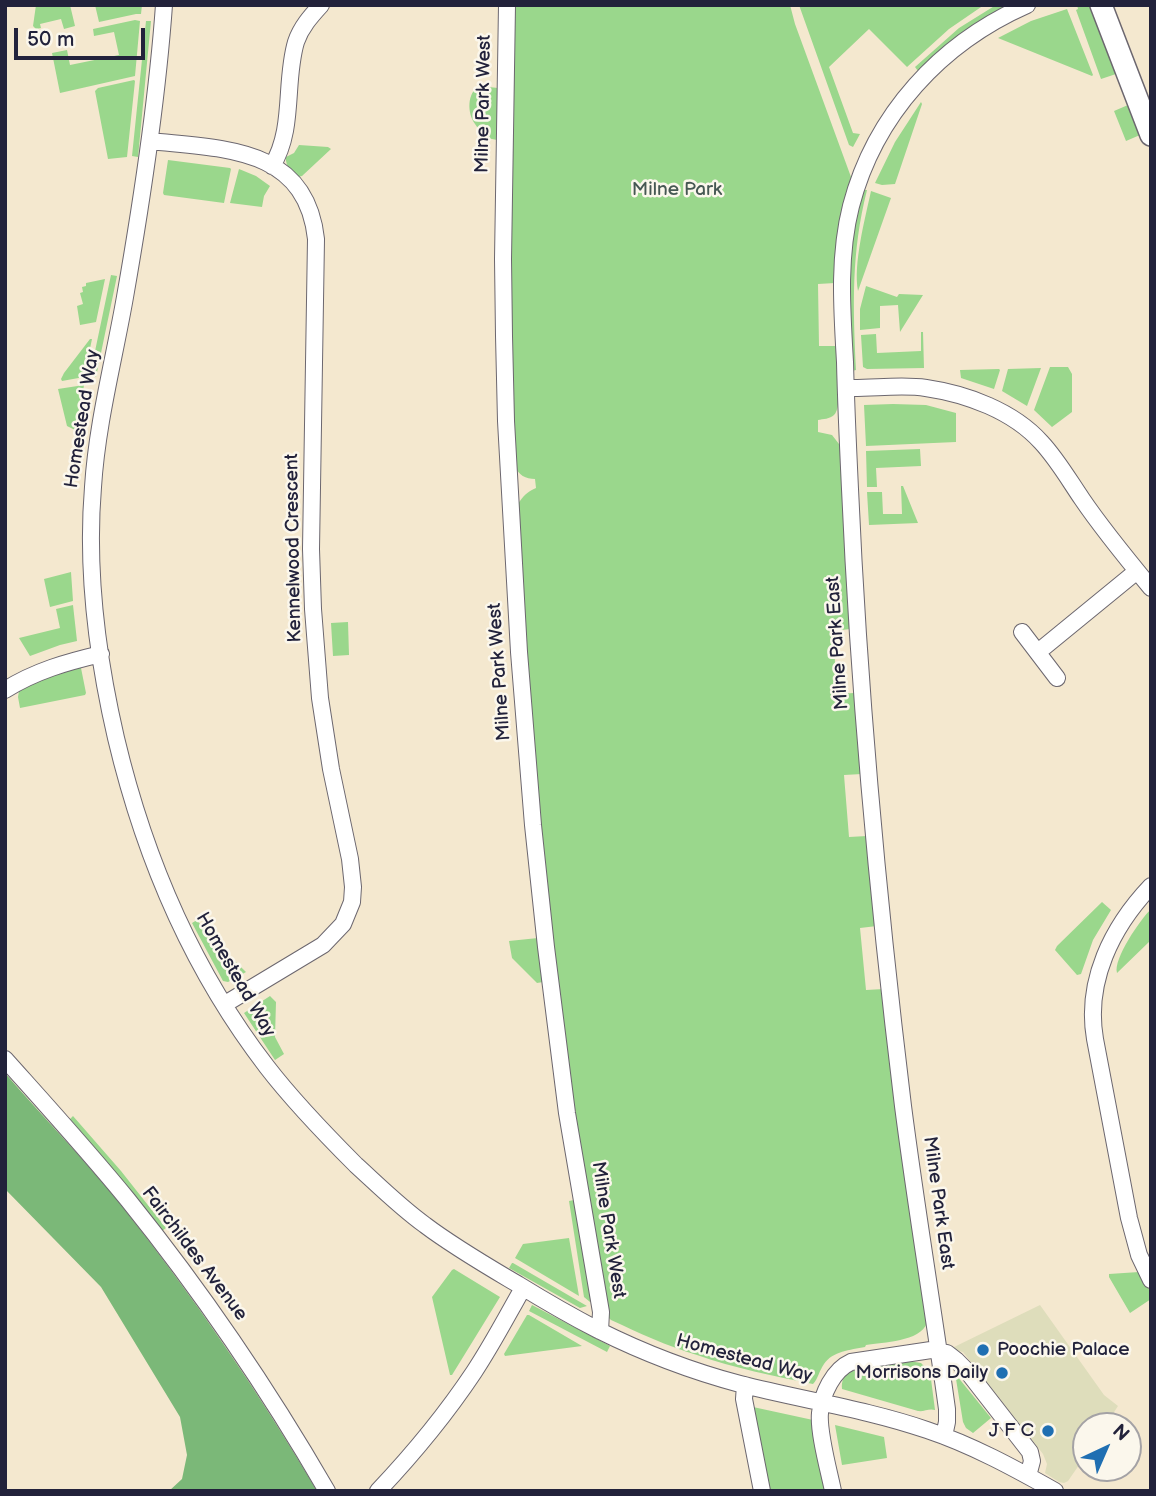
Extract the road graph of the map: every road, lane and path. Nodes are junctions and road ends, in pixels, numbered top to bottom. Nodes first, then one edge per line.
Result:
1 (164, 5) edge
2 (321, 5) edge
3 (506, 5) edge
4 (1027, 5) edge
5 (1101, 5) edge
6 (1151, 135) edge
7 (150, 141) junction
8 (272, 166) junction
9 (846, 388) junction
10 (1137, 571) junction
11 (1151, 589) edge
12 (1022, 632) dead end
13 (1038, 652) junction
14 (101, 654) junction
15 (1057, 678) dead end
16 (5, 690) edge
17 (1151, 886) edge
18 (225, 1004) junction
19 (5, 1059) edge
20 (1151, 1280) edge
21 (523, 1288) junction
22 (600, 1331) junction
23 (939, 1351) junction
24 (745, 1385) junction
25 (823, 1402) junction
26 (944, 1436) junction
27 (1028, 1476) junction
28 (327, 1491) edge
29 (378, 1491) edge
30 (762, 1491) edge
31 (833, 1491) edge
32 (1055, 1491) edge

1 - 7 street, Homestead Way
2 - 8 street
3 - 22 street, Milne Park West
4 - 9 street, Milne Park East
5 - 6 street
7 - 8 street, Kennelwood Crescent
7 - 14 street, Homestead Way
8 - 18 street, Kennelwood Crescent
9 - 10 street
9 - 23 street, Milne Park East
10 - 11 street
10 - 13 street
12 - 13 street
13 - 15 street
14 - 16 street
14 - 18 street, Homestead Way
17 - 20 street
18 - 21 street, Homestead Way
19 - 28 street, Fairchildes Avenue
21 - 22 street, Homestead Way
21 - 29 street
22 - 24 street, Homestead Way
23 - 25 street
23 - 26 street, Milne Park East
23 - 27 street
24 - 25 street, Homestead Way
24 - 30 street
25 - 26 street, Homestead Way
25 - 31 street
26 - 27 street, Homestead Way
27 - 32 street, Homestead Way

